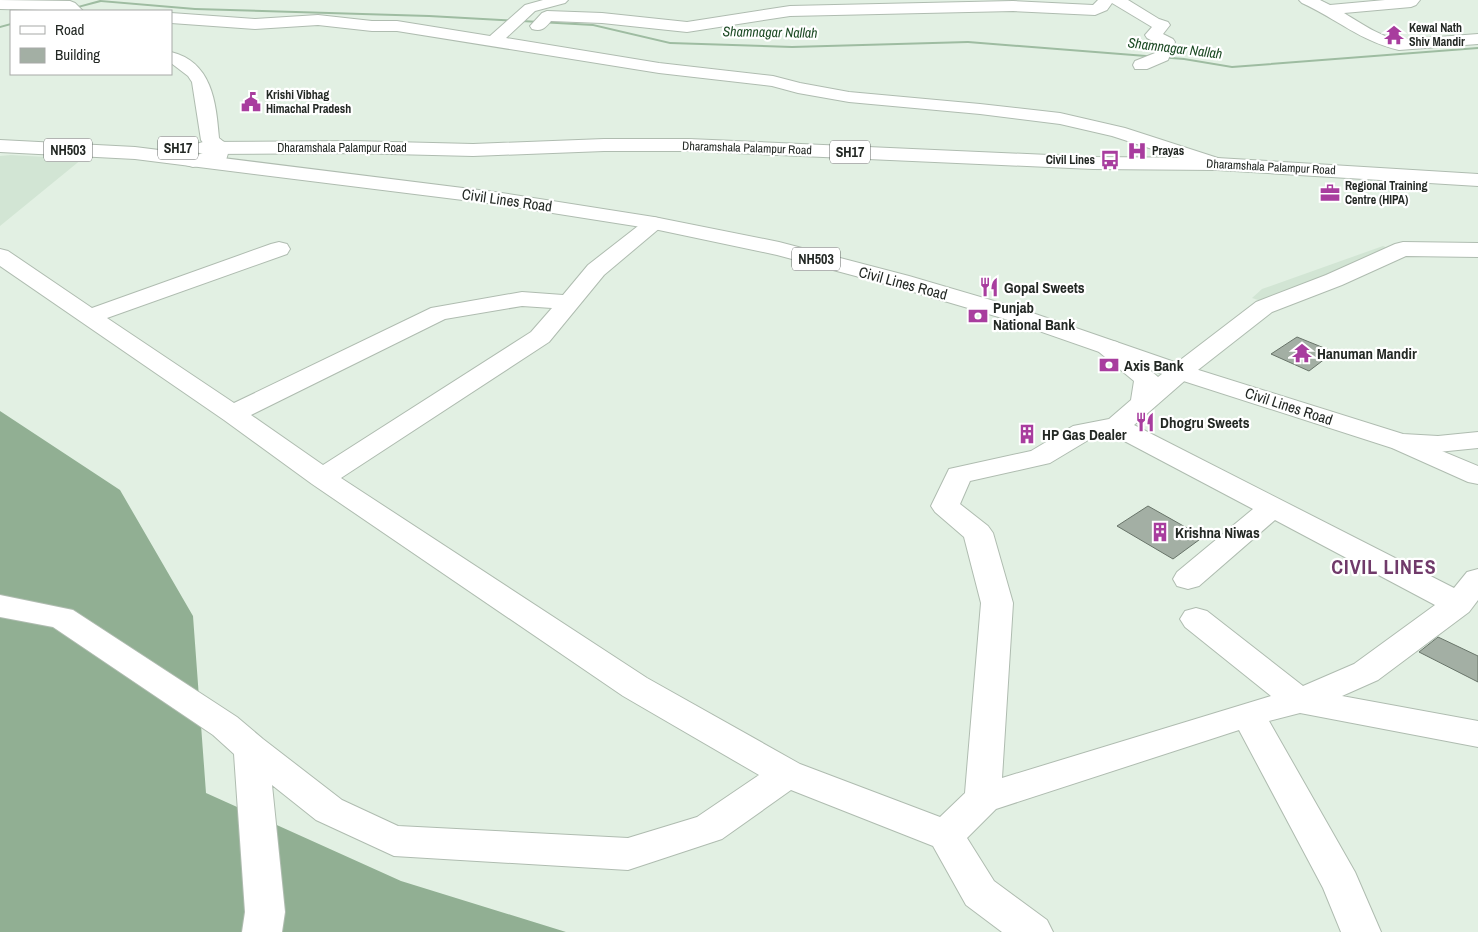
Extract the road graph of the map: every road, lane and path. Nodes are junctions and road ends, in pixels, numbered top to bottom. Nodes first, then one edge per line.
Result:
1 (560, 0) edge
2 (1106, 0) edge
3 (1117, 0) edge
4 (1307, 0) edge
5 (1412, 0) edge
6 (1008, 3) edge
7 (0, 4) edge
8 (76, 6) edge
9 (1329, 10) junction
10 (326, 12) dead end
11 (172, 18) edge
12 (372, 26) junction
13 (581, 33) dead end
14 (1478, 39) edge
15 (494, 41) junction
16 (613, 44) dead end
17 (172, 57) edge
18 (1141, 65) dead end
19 (705, 73) junction
20 (0, 146) edge
21 (221, 147) junction
22 (135, 153) junction
23 (193, 161) junction
24 (1216, 164) junction
25 (1478, 180) edge
26 (654, 223) junction
27 (279, 249) dead end
28 (1478, 250) edge
29 (0, 256) edge
30 (569, 302) junction
31 (90, 316) junction
32 (1108, 347) junction
33 (1180, 372) junction
34 (1144, 402) junction
35 (233, 414) junction
36 (1116, 426) junction
37 (1478, 440) edge
38 (1401, 442) junction
39 (1478, 476) edge
40 (322, 478) junction
41 (1271, 508) junction
42 (1188, 579) dead end
43 (1478, 579) edge
44 (1458, 604) junction
45 (0, 606) edge
46 (1196, 620) dead end
47 (1300, 700) junction
48 (1248, 714) junction
49 (1478, 734) edge
50 (251, 748) junction
51 (787, 774) junction
52 (983, 799) junction
53 (946, 835) junction
54 (262, 932) edge
55 (1033, 932) edge
56 (1361, 932) edge

1 - 15 main road
2 - 6 main road
3 - 18 main road
4 - 9 main road
5 - 9 main road
6 - 13 main road
7 - 8 main road
9 - 14 main road
10 - 12 main road
11 - 12 main road
12 - 15 main road
15 - 19 main road
16 - 19 main road
17 - 21 main road
19 - 24 main road
20 - 22 main road, NH503
21 - 22 main road, Dharamshala Palampur Road / SH17
21 - 23 main road
21 - 24 main road, Dharamshala Palampur Road / SH17
22 - 23 main road, Civil Lines Road / NH503
23 - 26 main road, Civil Lines Road / NH503
24 - 25 main road, Dharamshala Palampur Road / SH17
26 - 30 main road
26 - 32 main road, Civil Lines Road / NH503
27 - 31 main road
28 - 33 main road
29 - 31 main road
30 - 35 main road
30 - 40 main road
31 - 35 main road
32 - 33 main road, Civil Lines Road / NH503
32 - 34 main road
33 - 34 main road
33 - 38 main road, Civil Lines Road / NH503
34 - 36 main road
35 - 40 main road
36 - 41 main road
36 - 52 main road
37 - 38 main road, Civil Lines Road / NH503
38 - 39 main road
40 - 51 main road
41 - 42 main road
41 - 44 main road
43 - 44 main road
44 - 47 main road
45 - 50 main road
46 - 47 main road
47 - 48 main road
47 - 49 main road
48 - 52 main road
48 - 56 main road
50 - 51 main road
50 - 54 main road
51 - 53 main road
52 - 53 main road
53 - 55 main road

